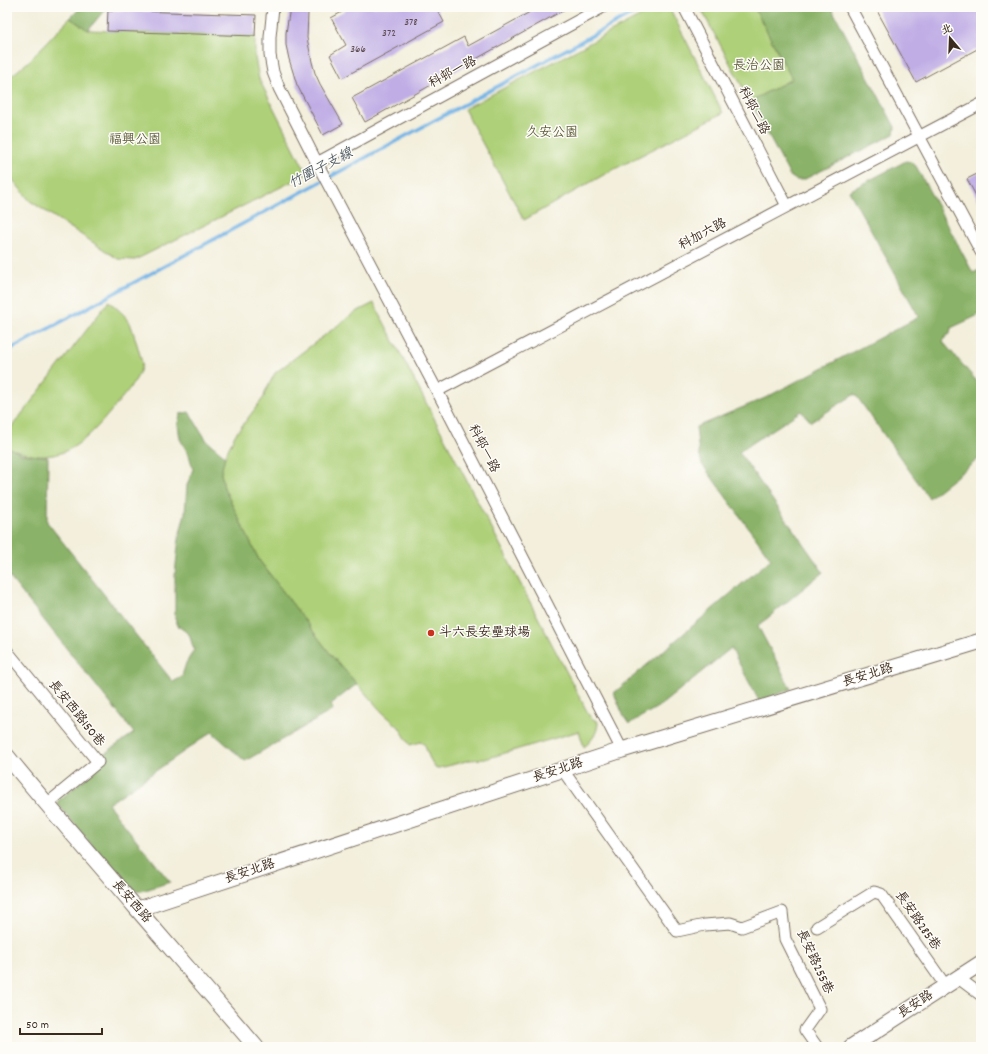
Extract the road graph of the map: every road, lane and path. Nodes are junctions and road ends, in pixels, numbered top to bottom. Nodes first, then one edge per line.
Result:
1 (273, 7) edge
2 (603, 7) edge
3 (684, 7) edge
4 (850, 7) edge
5 (981, 104) edge
6 (919, 137) junction
7 (317, 163) junction
8 (787, 206) junction
9 (981, 252) edge
10 (437, 391) junction
11 (981, 641) edge
12 (7, 651) edge
13 (622, 750) junction
14 (7, 756) edge
15 (562, 769) junction
16 (47, 804) junction
17 (138, 909) junction
18 (817, 927) dead end
19 (981, 963) edge
20 (951, 981) junction
21 (981, 995) edge
22 (256, 1047) edge
23 (817, 1047) edge
24 (851, 1047) edge

1 - 7 street, 科邨一路
2 - 7 street, 科邨一路
3 - 8 street, 科邨二路
4 - 6 street
5 - 6 street, 科加六路
6 - 8 street, 科加六路
6 - 9 street
7 - 10 street, 科邨一路
8 - 10 street, 科加六路
10 - 13 street, 科邨一路
11 - 13 street, 長安北路
12 - 16 street, 長安西路150巷
13 - 15 street, 長安北路
14 - 16 street, 長安西路
15 - 17 street, 長安北路
15 - 23 street, 長安路255巷
16 - 17 street, 長安西路
17 - 22 street, 長安西路
18 - 20 street, 長安路285巷
19 - 20 street, 長安路
20 - 21 street, 長安路285巷
20 - 24 street, 長安路

